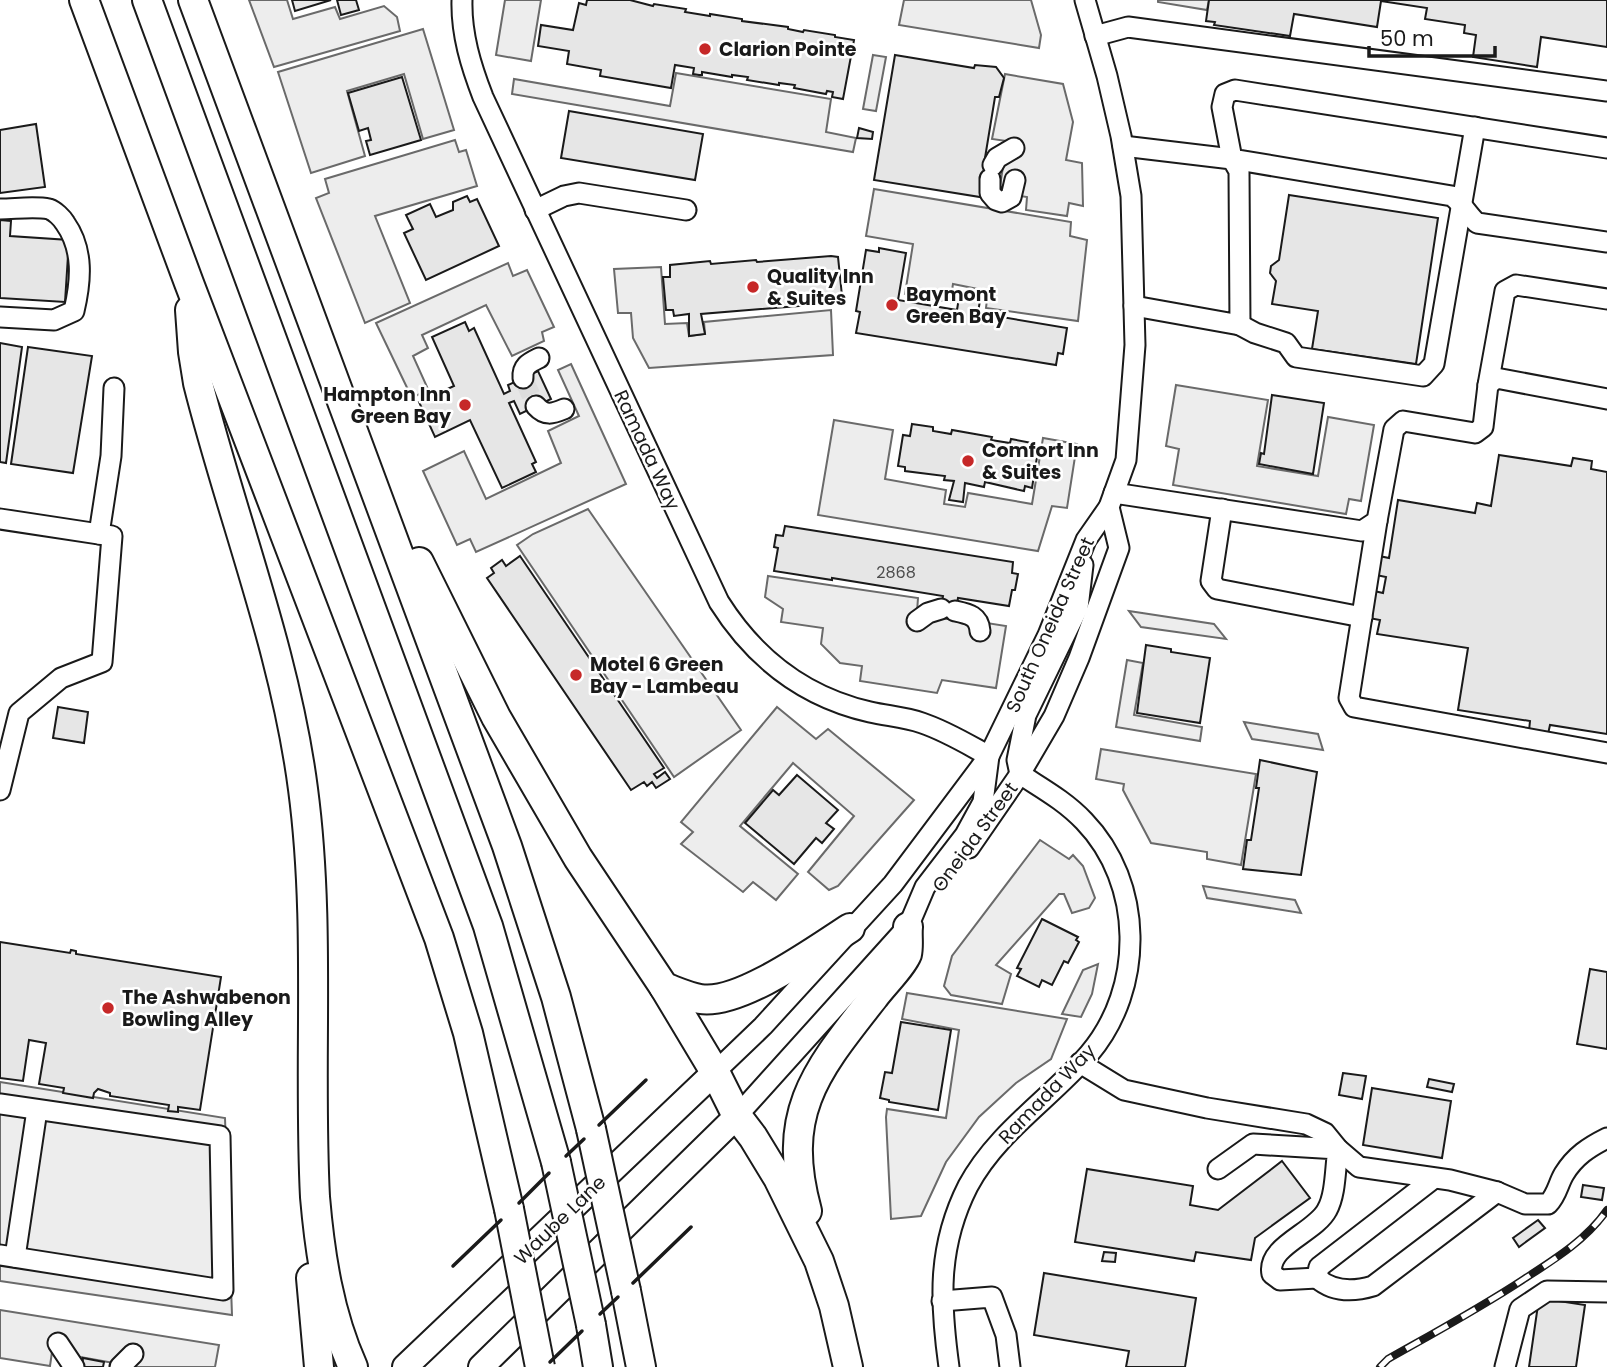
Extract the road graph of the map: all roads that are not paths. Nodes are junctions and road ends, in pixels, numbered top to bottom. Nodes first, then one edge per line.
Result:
1 (84, 0) edge
2 (147, 0) edge
3 (194, 0) edge
4 (462, 0) edge
5 (1085, 0) edge
6 (1095, 36) junction
7 (1607, 92) edge
8 (1475, 127) junction
9 (1123, 146) junction
10 (1014, 148) dead end
11 (1607, 148) edge
12 (1232, 159) junction
13 (1014, 180) dead end
14 (1462, 203) junction
15 (0, 209) edge
16 (535, 210) junction
17 (686, 210) dead end
18 (1607, 242) edge
19 (189, 283) junction
20 (1607, 299) edge
21 (308, 306) junction
22 (1134, 306) junction
23 (0, 317) edge
24 (1240, 325) junction
25 (539, 358) dead end
26 (523, 378) dead end
27 (1488, 385) junction
28 (114, 388) dead end
29 (1607, 399) edge
30 (536, 406) dead end
31 (564, 409) dead end
32 (1112, 500) junction
33 (1222, 509) junction
34 (0, 519) edge
35 (1377, 521) junction
36 (106, 535) junction
37 (1086, 540) junction
38 (1362, 617) junction
39 (917, 621) dead end
40 (980, 631) dead end
41 (1607, 753) edge
42 (989, 756) junction
43 (1020, 775) junction
44 (0, 790) edge
45 (908, 927) junction
46 (850, 928) junction
47 (664, 987) junction
48 (1080, 1063) junction
49 (715, 1073) junction
50 (0, 1104) edge
51 (37, 1110) junction
52 (737, 1116) junction
53 (1607, 1139) edge
54 (1338, 1149) junction
55 (1218, 1169) dead end
56 (1433, 1178) junction
57 (1497, 1192) junction
58 (318, 1230) junction
59 (8, 1256) edge
60 (819, 1261) junction
61 (1317, 1278) junction
62 (1607, 1292) edge
63 (942, 1301) junction
64 (58, 1343) dead end
65 (74, 1367) edge
66 (319, 1367) edge
67 (354, 1367) edge
68 (405, 1367) edge
69 (481, 1367) edge
70 (540, 1367) edge
71 (598, 1367) edge
72 (640, 1367) edge
73 (848, 1367) edge
74 (949, 1367) edge
75 (1010, 1367) edge
76 (1505, 1367) edge

1 - 19 highway
2 - 71 highway, bridge
3 - 21 highway
4 - 16 street, Ramada Way
5 - 6 street, South Oneida Street
6 - 7 street
6 - 9 street, South Oneida Street
8 - 11 street
8 - 12 street
8 - 14 street
9 - 12 street
9 - 22 street, South Oneida Street
10 - 13 street
12 - 14 street
12 - 24 street
14 - 18 street
14 - 24 street
15 - 23 street
16 - 17 street
16 - 42 street, Ramada Way
19 - 58 highway
19 - 70 highway, bridge
20 - 27 street
21 - 47 highway
21 - 72 highway, bridge
22 - 24 street
22 - 32 street, South Oneida Street
25 - 26 street
27 - 29 street
27 - 35 street
28 - 36 street
30 - 31 street
32 - 33 street
32 - 37 street, South Oneida Street
32 - 43 street, Oneida Street
33 - 35 street
33 - 38 street
34 - 36 street
35 - 38 street
36 - 44 street
37 - 42 street, South Oneida Street
37 - 43 street
38 - 41 street
39 - 40 street
42 - 45 street
42 - 46 street, South Oneida Street
43 - 45 street, Oneida Street
43 - 48 street, Ramada Way
45 - 52 street, Oneida Street
45 - 60 highway
46 - 47 highway
46 - 49 street, South Oneida Street
47 - 49 highway
48 - 54 street
48 - 63 street, Ramada Way
49 - 52 highway
49 - 68 main road, Waube Lane
50 - 51 street
51 - 59 street
51 - 59 street
52 - 60 highway
52 - 69 main road
53 - 57 street
54 - 55 street
54 - 56 street
54 - 61 street
56 - 57 street
56 - 61 street
57 - 61 street
58 - 66 highway
58 - 67 highway
60 - 73 highway
62 - 76 street
63 - 74 street, Ramada Way
63 - 75 street
64 - 65 street

